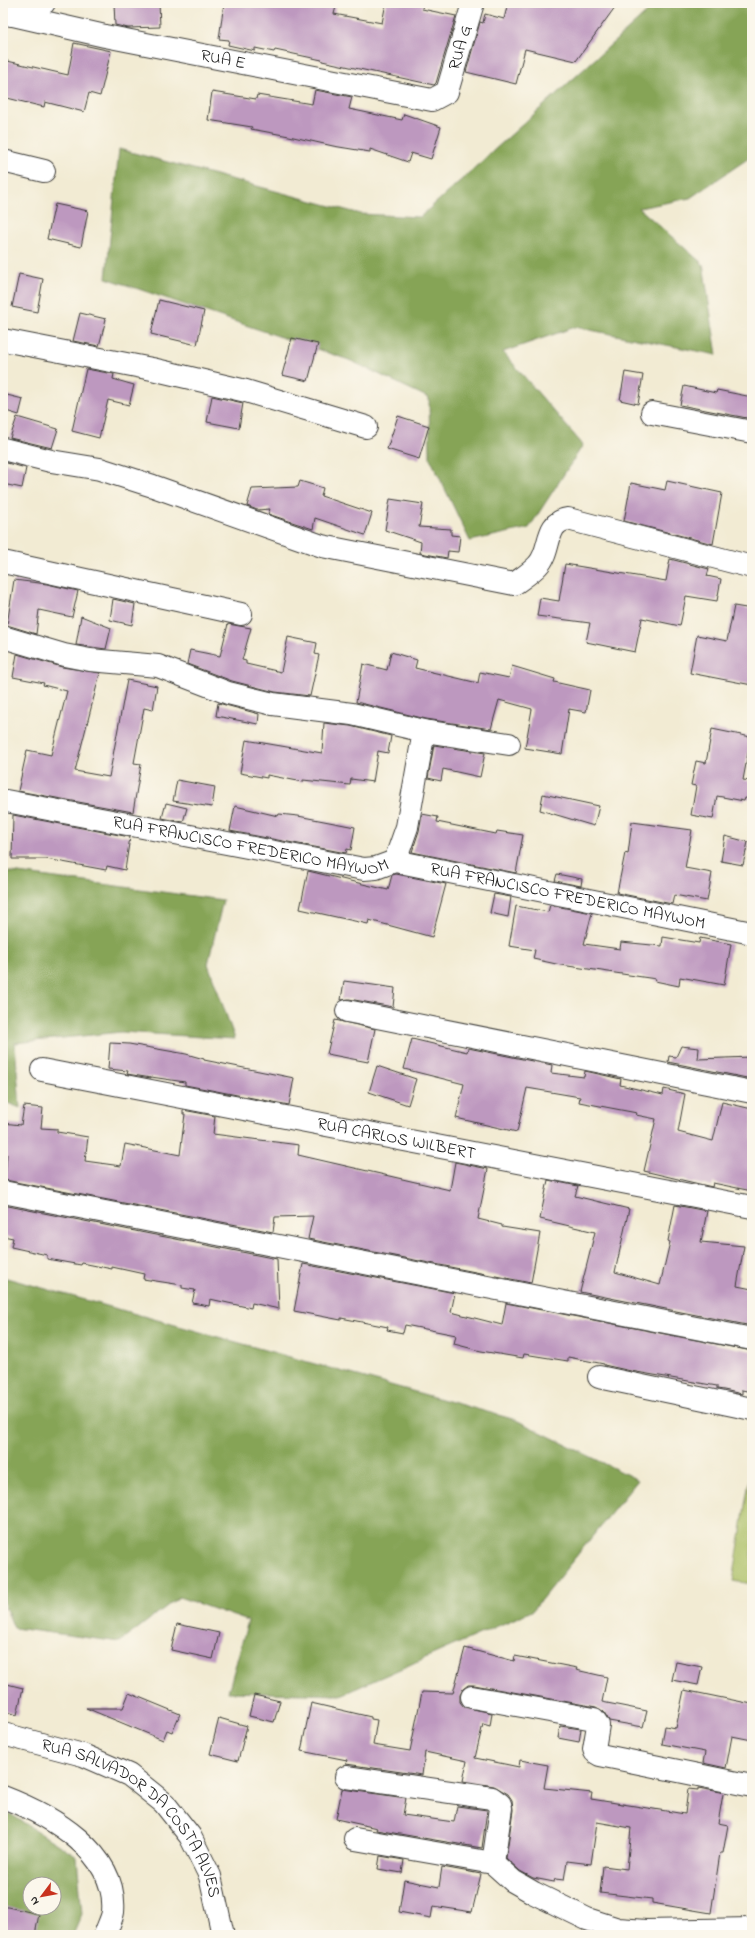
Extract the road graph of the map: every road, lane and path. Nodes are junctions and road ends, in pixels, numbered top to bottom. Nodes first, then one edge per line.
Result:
1 (44, 3) edge
2 (473, 3) edge
3 (6, 11) edge
4 (447, 92) joint
5 (3, 161) edge
6 (44, 171) dead end
7 (3, 340) edge
8 (652, 413) dead end
9 (366, 427) dead end
10 (752, 432) edge
11 (3, 449) edge
12 (4, 567) edge
13 (752, 567) edge
14 (241, 614) dead end
15 (3, 637) edge
16 (424, 731) junction
17 (509, 744) dead end
18 (6, 801) dead end
19 (395, 861) junction
20 (752, 934) edge
21 (347, 1011) dead end
22 (42, 1070) dead end
23 (752, 1092) edge
24 (3, 1192) edge
25 (752, 1207) edge
26 (752, 1339) edge
27 (599, 1377) dead end
28 (752, 1409) edge
29 (472, 1697) dead end
30 (3, 1734) edge
31 (346, 1777) dead end
32 (752, 1786) edge
33 (3, 1797) edge
34 (355, 1839) dead end
35 (493, 1863) junction
36 (752, 1929) edge
37 (105, 1935) edge
38 (223, 1935) edge

1 - 3 street
2 - 4 street, RUA G
3 - 4 street, RUA E
5 - 6 street
7 - 9 street
8 - 10 street
11 - 13 street
12 - 14 street
15 - 16 street
16 - 17 street
16 - 19 street
18 - 19 street, RUA FRANCISCO FREDERICO MAYWOM
19 - 20 street, RUA FRANCISCO FREDERICO MAYWOM
21 - 23 street
22 - 25 street, RUA CARLOS WILBERT
24 - 26 street
27 - 28 street
29 - 32 street
30 - 38 street, RUA SALVADOR DA COSTA ALVES
31 - 35 street
33 - 37 street
34 - 35 street
35 - 36 street

